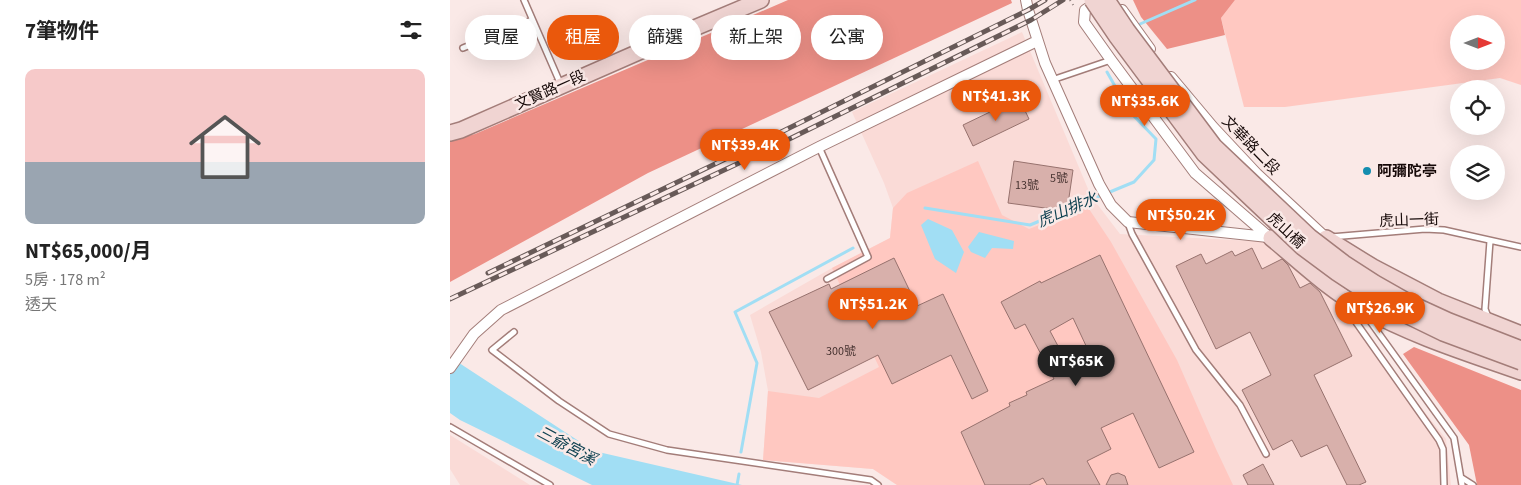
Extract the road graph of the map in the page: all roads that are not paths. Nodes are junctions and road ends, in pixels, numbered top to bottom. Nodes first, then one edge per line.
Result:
1 (524, 0) edge
2 (761, 0) edge
3 (1026, 0) edge
4 (1092, 0) edge
5 (1099, 0) edge
6 (1108, 0) edge
7 (530, 15) edge
8 (537, 31) edge
9 (1037, 41) junction
10 (1110, 60) junction
11 (1052, 80) junction
12 (561, 86) junction
13 (450, 133) edge
14 (819, 147) junction
15 (1128, 222) junction
16 (1271, 238) junction
17 (1326, 238) junction
18 (1490, 241) junction
19 (1521, 247) edge
20 (827, 279) dead end
21 (1330, 287) junction
22 (1361, 308) junction
23 (1490, 322) junction
24 (514, 332) dead end
25 (1521, 334) edge
26 (1521, 349) edge
27 (1521, 362) edge
28 (450, 368) edge
29 (1521, 372) edge
30 (450, 427) edge
31 (1266, 454) dead end
32 (1462, 478) junction
33 (550, 485) edge
34 (878, 485) edge
35 (1444, 485) edge
36 (1462, 485) edge
37 (1472, 485) edge

1 - 7 lane
2 - 12 street, 文賢路一段
3 - 9 street
4 - 27 street, 虎山橋, bridge
5 - 10 street
6 - 17 street, 文華路二段
6 - 26 street, 虎山橋, bridge
8 - 12 lane
9 - 11 street
9 - 14 street
10 - 11 lane
10 - 16 street
11 - 15 street
12 - 13 street, 文賢路一段
14 - 20 lane
14 - 28 street
15 - 16 street
15 - 31 lane
16 - 17 street
16 - 21 street
17 - 18 lane, 虎山一街
17 - 23 street
18 - 19 lane, 虎山一街
18 - 23 lane
21 - 22 street
21 - 35 lane
22 - 29 street
22 - 32 lane
23 - 25 street
24 - 34 lane
30 - 33 lane
32 - 36 lane
32 - 37 lane

